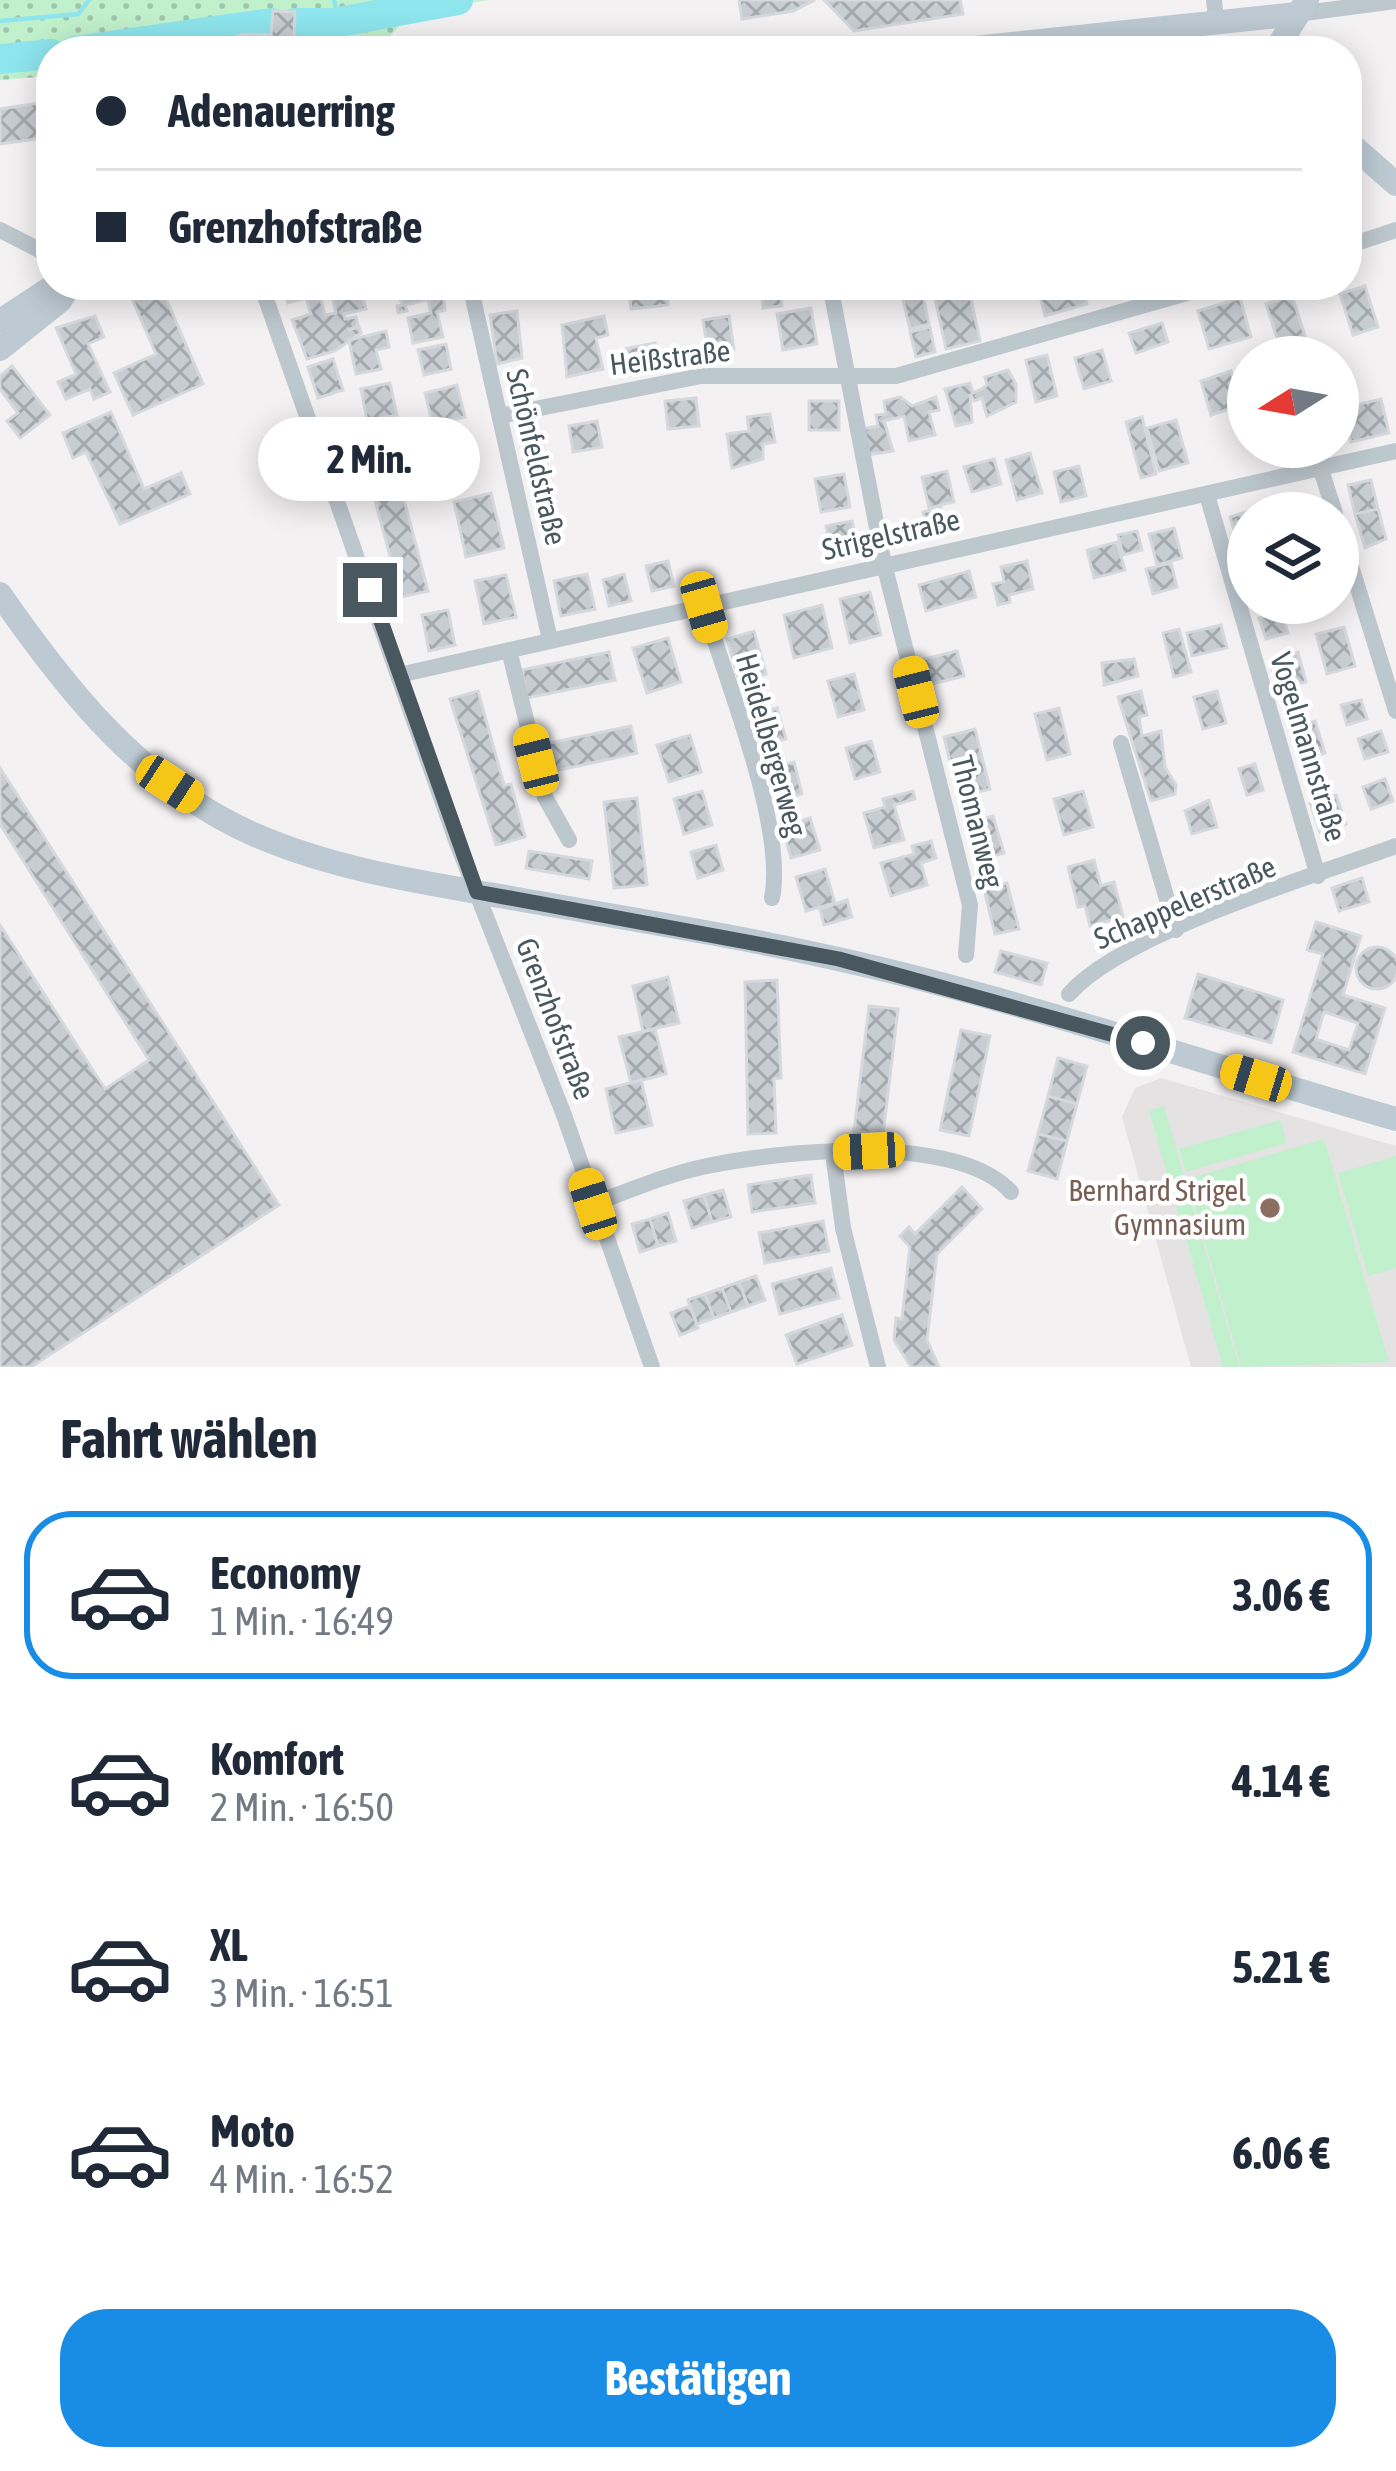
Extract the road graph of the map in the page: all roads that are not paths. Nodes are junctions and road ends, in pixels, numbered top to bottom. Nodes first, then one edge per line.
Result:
1 (1396, 1) edge
2 (1302, 7) edge
3 (1215, 10) edge
4 (1044, 36) edge
5 (1284, 36) edge
6 (1362, 154) edge
7 (1396, 184) edge
8 (0, 230) edge
9 (1396, 230) edge
10 (1362, 241) edge
11 (36, 248) edge
12 (36, 297) edge
13 (61, 300) edge
14 (266, 300) edge
15 (473, 300) edge
16 (833, 300) edge
17 (1164, 300) edge
18 (0, 321) edge
19 (0, 349) edge
20 (850, 380) junction
21 (500, 416) junction
22 (1396, 451) edge
23 (1321, 470) junction
24 (1328, 492) edge
25 (1207, 495) junction
26 (884, 564) junction
27 (1359, 592) edge
28 (0, 594) edge
29 (704, 607) junction
30 (550, 640) junction
31 (509, 650) junction
32 (399, 675) junction
33 (1396, 712) edge
34 (1121, 743) dead end
35 (569, 840) dead end
36 (1396, 846) edge
37 (1318, 876) junction
38 (477, 892) junction
39 (772, 898) dead end
40 (1176, 930) junction
41 (966, 955) dead end
42 (1070, 994) dead end
43 (1396, 1119) edge
44 (833, 1153) junction
45 (1012, 1192) dead end
46 (593, 1204) junction
47 (652, 1367) edge
48 (878, 1367) edge

1 - 2 street
2 - 3 main road
2 - 5 main road
3 - 4 main road
6 - 7 main road
8 - 11 street
9 - 10 street
12 - 18 main road
13 - 19 main road
14 - 32 street, Grenzhofstraße
15 - 21 street, Schönfeldstraße
16 - 20 street, Thomanweg
17 - 20 street, Heißstraße
20 - 21 street, Heißstraße
20 - 26 street, Thomanweg
21 - 30 street, Schönfeldstraße
22 - 23 street, Strigelstraße
23 - 24 street
23 - 25 street, Strigelstraße
25 - 26 street, Strigelstraße
25 - 37 street, Vogelmannstraße
26 - 29 street, Strigelstraße
26 - 41 street, Thomanweg
27 - 33 street
28 - 38 main road
29 - 30 street, Strigelstraße
29 - 39 street, Heidelbergerweg
30 - 31 street, Strigelstraße
31 - 32 street, Strigelstraße
31 - 35 street
32 - 38 street, Grenzhofstraße
34 - 40 street
36 - 37 street, Schappelerstraße
37 - 40 street, Schappelerstraße
38 - 43 main road
38 - 46 street, Grenzhofstraße
40 - 42 street, Schappelerstraße
44 - 45 street
44 - 46 street
44 - 48 street
46 - 47 street, Grenzhofstraße

